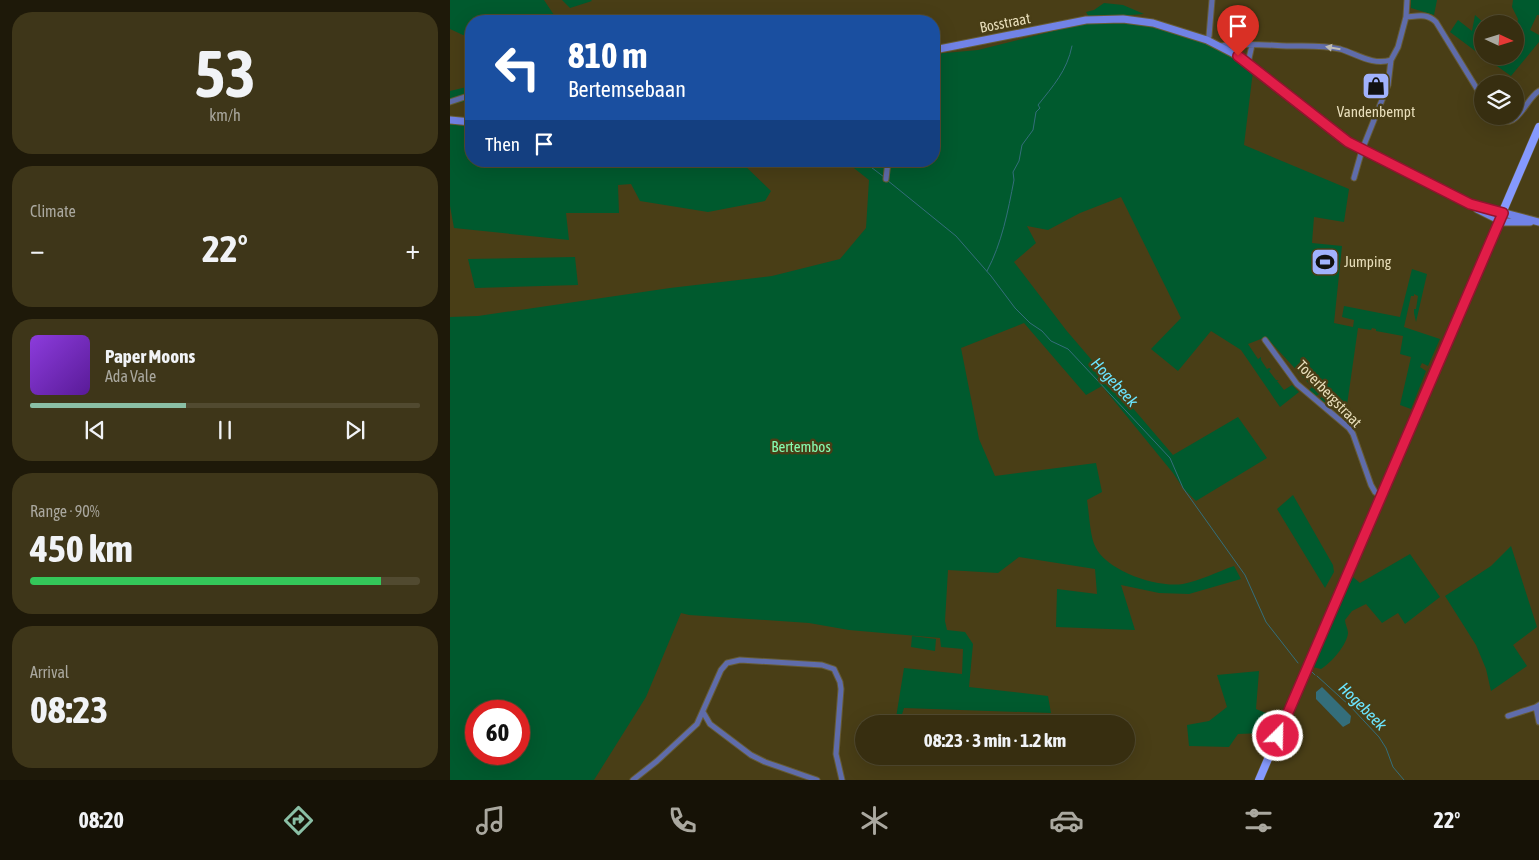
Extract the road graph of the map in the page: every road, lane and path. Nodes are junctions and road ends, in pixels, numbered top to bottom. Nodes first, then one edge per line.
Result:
1 (1212, 0) edge
2 (1407, 0) edge
3 (1406, 17) junction
4 (1207, 40) junction
5 (1252, 45) junction
6 (1220, 46) junction
7 (940, 49) edge
8 (1391, 60) junction
9 (1248, 63) junction
10 (1474, 84) edge
11 (1539, 91) edge
12 (465, 97) edge
13 (450, 102) edge
14 (1524, 107) edge
15 (450, 120) edge
16 (465, 121) edge
17 (1539, 127) edge
18 (1362, 150) junction
19 (887, 167) edge
20 (1354, 178) dead end
21 (886, 179) dead end
22 (1470, 204) junction
23 (1503, 213) junction
24 (1499, 221) junction
25 (1536, 222) edge
26 (1264, 340) dead end
27 (1381, 496) junction
28 (1538, 707) edge
29 (703, 712) junction
30 (1508, 716) dead end
31 (1539, 722) edge
32 (697, 724) junction
33 (710, 724) junction
34 (633, 780) edge
35 (817, 780) edge
36 (842, 780) edge
37 (1259, 780) edge

1 - 4 street
2 - 3 street
3 - 8 street
3 - 10 street
4 - 6 street, Bosstraat
4 - 7 street, Bosstraat
5 - 6 street
8 -> 5 street
5 - 9 street
6 - 9 street, Bosstraat
8 - 18 street
9 - 18 street, Bosstraat
11 - 14 street
12 - 13 street
15 - 16 street
17 - 23 main road
18 - 20 street
18 - 22 street, Bosstraat
19 - 21 street
22 - 23 street
22 - 24 street
23 - 24 main road
23 - 25 street
24 - 25 street
24 - 27 main road
26 - 27 street, Toverbergstraat
27 - 37 main road
28 - 30 street
28 - 31 street
29 - 32 street
29 - 33 street
29 - 36 street
32 - 33 street
32 - 34 street
33 - 35 street

